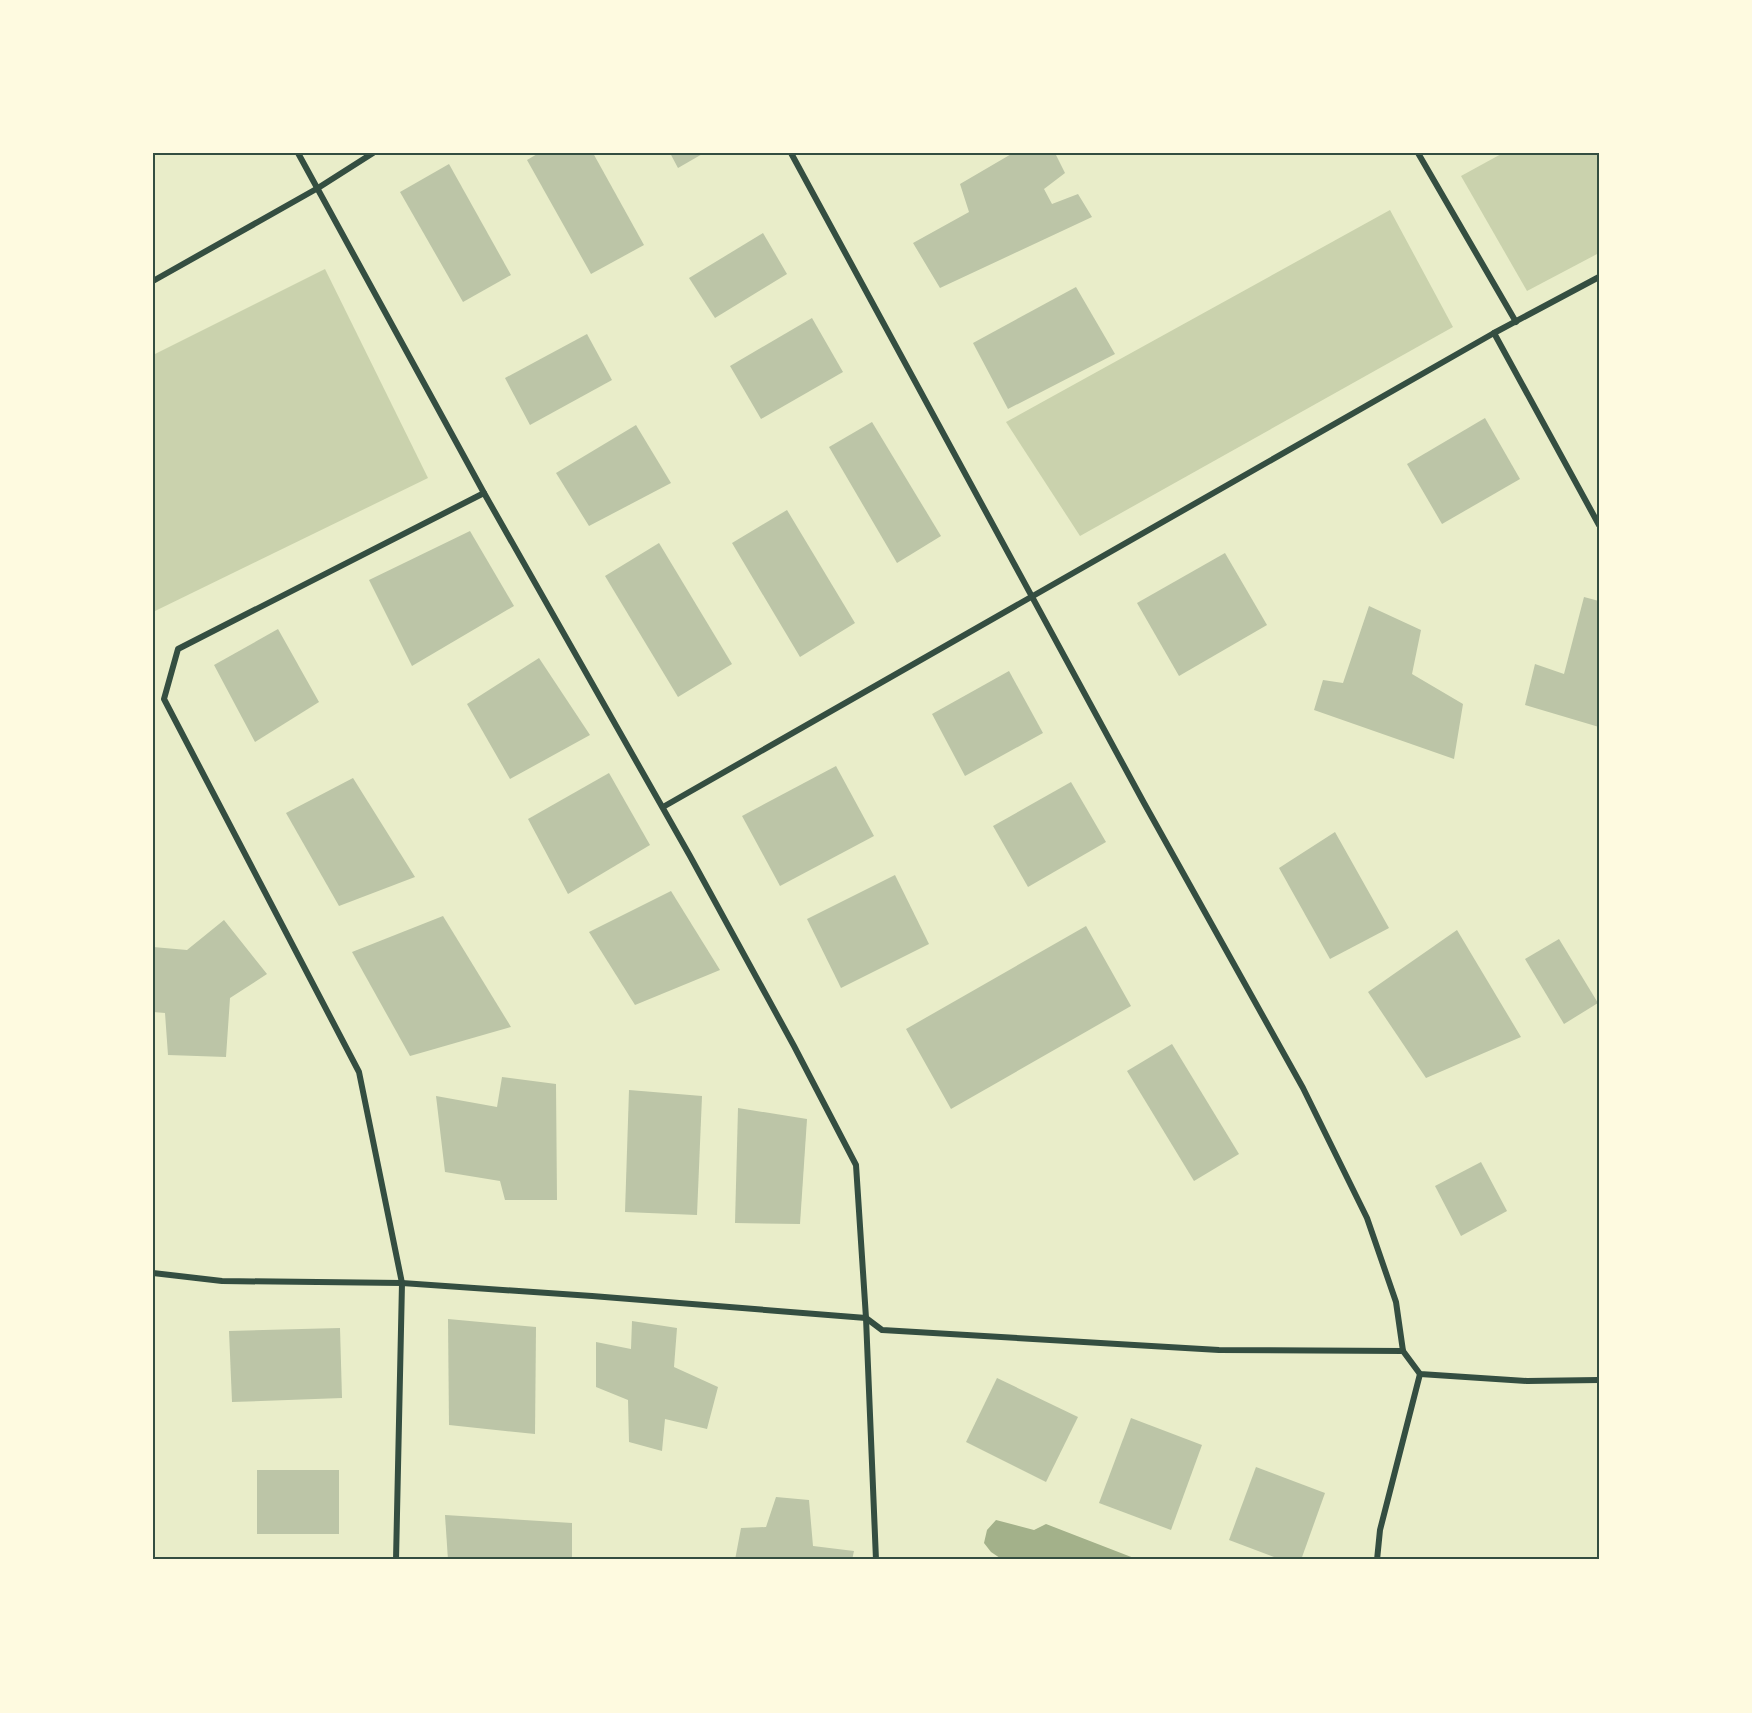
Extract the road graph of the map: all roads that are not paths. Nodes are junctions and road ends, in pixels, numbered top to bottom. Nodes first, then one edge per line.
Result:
1 (298, 153) edge
2 (374, 153) edge
3 (791, 153) edge
4 (1418, 153) edge
5 (318, 188) junction
6 (1599, 277) edge
7 (153, 280) edge
8 (1516, 322) junction
9 (1494, 333) junction
10 (484, 493) junction
11 (1599, 525) edge
12 (1033, 596) junction
13 (663, 807) junction
14 (153, 1273) edge
15 (402, 1283) junction
16 (866, 1318) junction
17 (1403, 1351) junction
18 (1420, 1374) junction
19 (1599, 1380) edge
20 (396, 1560) edge
21 (876, 1560) edge
22 (1377, 1560) edge

1 - 5 street
2 - 5 street
3 - 12 street
4 - 8 street
5 - 7 street
5 - 10 street
6 - 8 street
8 - 9 street
9 - 11 street
9 - 12 street
10 - 13 street
10 - 15 street
12 - 13 street
12 - 17 street
13 - 16 street
14 - 15 street
15 - 16 street
15 - 20 street
16 - 17 street
16 - 21 street
17 - 18 street
18 - 19 street
18 - 22 street

